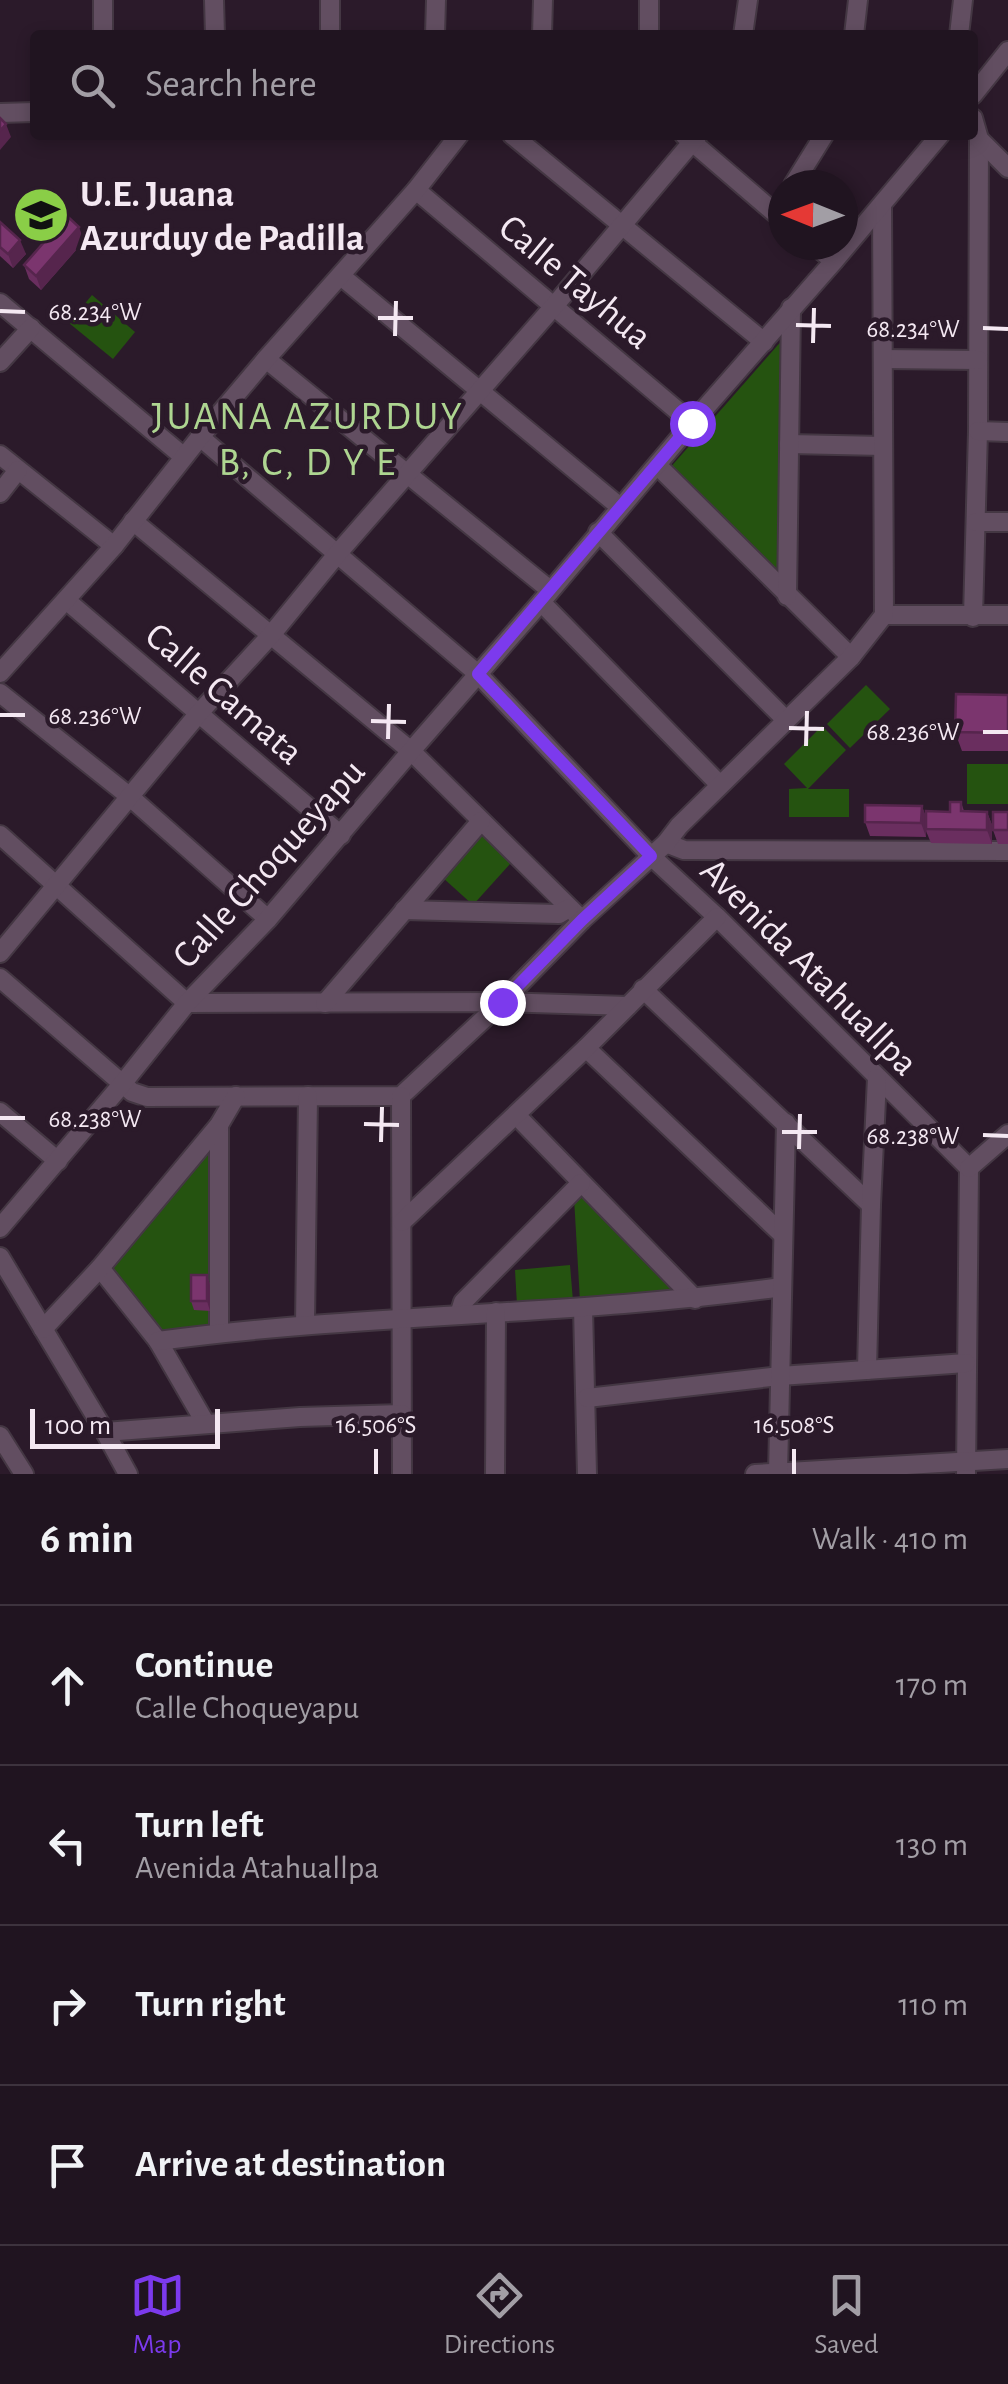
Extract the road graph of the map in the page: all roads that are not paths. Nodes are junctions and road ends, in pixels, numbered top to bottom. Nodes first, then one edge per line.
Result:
1 (102, 0) edge
2 (214, 0) edge
3 (330, 0) edge
4 (436, 0) edge
5 (542, 0) edge
6 (649, 0) edge
7 (748, 0) edge
8 (858, 0) edge
9 (963, 0) edge
10 (103, 30) edge
11 (214, 30) edge
12 (330, 30) edge
13 (435, 30) edge
14 (542, 30) edge
15 (649, 30) edge
16 (743, 30) edge
17 (855, 30) edge
18 (960, 30) edge
19 (1008, 51) edge
20 (978, 89) edge
21 (0, 112) edge
22 (30, 112) edge
23 (978, 135) edge
24 (979, 138) junction
25 (454, 140) edge
26 (518, 140) edge
27 (689, 140) edge
28 (693, 140) edge
29 (821, 140) edge
30 (936, 140) edge
31 (1008, 168) edge
32 (802, 170) edge
33 (416, 190) junction
34 (768, 201) edge
35 (882, 205) junction
36 (620, 226) junction
37 (834, 261) joint
38 (341, 276) junction
39 (0, 303) edge
40 (555, 305) junction
41 (791, 308) junction
42 (31, 328) junction
43 (764, 342) junction
44 (266, 359) junction
45 (883, 359) junction
46 (978, 360) junction
47 (0, 362) edge
48 (481, 391) junction
49 (692, 423) junction
50 (978, 432) junction
51 (1008, 432) edge
52 (200, 438) junction
53 (789, 444) junction
54 (884, 446) junction
55 (0, 455) edge
56 (184, 457) junction
57 (657, 466) junction
58 (18, 470) junction
59 (408, 474) junction
60 (0, 493) edge
61 (620, 507) junction
62 (133, 522) junction
63 (976, 522) junction
64 (1008, 522) edge
65 (598, 532) junction
66 (114, 546) junction
67 (338, 553) junction
68 (546, 596) junction
69 (787, 596) junction
70 (66, 600) junction
71 (884, 615) junction
72 (1008, 615) edge
73 (973, 616) junction
74 (271, 635) junction
75 (851, 657) junction
76 (0, 672) edge
77 (478, 674) junction
78 (0, 693) edge
79 (199, 713) junction
80 (786, 720) junction
81 (411, 750) junction
82 (720, 785) junction
83 (129, 796) junction
84 (481, 820) junction
85 (341, 835) junction
86 (0, 836) edge
87 (666, 843) junction
88 (1008, 851) edge
89 (651, 856) junction
90 (56, 885) junction
91 (404, 910) junction
92 (575, 914) junction
93 (717, 917) junction
94 (268, 919) junction
95 (0, 952) edge
96 (0, 978) edge
97 (643, 989) junction
98 (502, 1002) junction
99 (187, 1003) junction
100 (325, 1003) junction
101 (628, 1006) junction
102 (586, 1048) junction
103 (877, 1078) junction
104 (123, 1084) junction
105 (236, 1096) junction
106 (308, 1096) junction
107 (402, 1096) junction
108 (0, 1112) edge
109 (516, 1115) junction
110 (786, 1122) junction
111 (219, 1124) junction
112 (1008, 1134) edge
113 (58, 1161) junction
114 (969, 1168) junction
115 (581, 1182) junction
116 (871, 1204) junction
117 (402, 1222) junction
118 (0, 1228) edge
119 (783, 1234) junction
120 (0, 1257) edge
121 (100, 1268) junction
122 (782, 1287) junction
123 (695, 1299) junction
124 (584, 1308) junction
125 (496, 1312) junction
126 (459, 1315) junction
127 (402, 1320) junction
128 (305, 1324) junction
129 (43, 1329) junction
130 (219, 1333) junction
131 (158, 1341) junction
132 (966, 1363) junction
133 (867, 1370) junction
134 (780, 1376) junction
135 (586, 1398) junction
136 (402, 1414) junction
137 (206, 1424) junction
138 (105, 1432) junction
139 (0, 1436) edge
140 (1008, 1460) edge
141 (966, 1469) edge
142 (778, 1473) edge
143 (24, 1474) edge
144 (128, 1474) edge
145 (402, 1474) edge
146 (495, 1474) edge
147 (587, 1474) edge
148 (754, 1474) edge

1 - 10 street
2 - 11 street
3 - 12 street
4 - 13 street
5 - 14 street
6 - 15 street
7 - 16 street
8 - 17 street
9 - 18 street
19 - 20 street
21 - 22 street
23 - 24 street
24 - 31 street
24 - 46 street
25 - 33 street
26 - 36 street
27 - 36 street
28 - 34 street
29 - 32 street
30 - 35 street, Calle Choqueyapu
33 - 38 street
33 - 40 street, Calle Tayhua
35 - 37 street, Calle Choqueyapu
35 - 45 street
36 - 40 street
36 - 43 street
37 - 41 street, Calle Choqueyapu
38 - 44 street
38 - 48 street
39 - 42 street
40 - 48 street
40 - 49 street, Calle Tayhua
41 - 43 street, Calle Choqueyapu
41 - 53 street
42 - 47 street
42 - 56 street
43 - 49 street, Calle Choqueyapu
44 - 52 street
44 - 59 street
45 - 46 street
45 - 54 street
46 - 50 street
48 - 59 street
48 - 61 street
49 - 57 street, Calle Choqueyapu
50 - 51 street
50 - 63 street
52 - 56 street
52 - 67 street, Avenida Atahuallpa
53 - 54 street
53 - 69 street
54 - 71 street
55 - 58 street
56 - 62 street
57 - 61 street, Calle Choqueyapu
57 - 69 street
58 - 60 street
58 - 66 street
59 - 67 street
59 - 68 street
61 - 65 street, Calle Choqueyapu
62 - 66 street
62 - 74 street
63 - 64 street
63 - 73 street
65 - 68 street, Calle Choqueyapu
65 - 80 street
66 - 70 street
67 - 74 street
67 - 77 street, Avenida Atahuallpa
68 - 77 street, Calle Choqueyapu
68 - 82 street
69 - 75 street
70 - 76 street
70 - 79 street, Calle Camata
71 - 73 street
71 - 75 street
72 - 73 street
74 - 79 street
74 - 81 street
75 - 80 street
77 - 81 street, Calle Choqueyapu
77 - 89 street, Avenida Atahuallpa
78 - 83 street
79 - 83 street
79 - 85 street, Calle Camata
80 - 82 street
81 - 84 street
81 - 85 street, Calle Choqueyapu
82 - 87 street
83 - 90 street
83 - 94 street
84 - 91 street
84 - 92 street
85 - 94 street, Calle Choqueyapu
86 - 90 street
87 - 88 street
87 - 89 street
89 - 92 street
89 - 93 street, Avenida Atahuallpa
90 - 95 street
90 - 99 street
91 - 92 street
91 - 100 street
92 - 98 street
93 - 97 street
93 - 103 street, Avenida Atahuallpa
94 - 99 street, Calle Choqueyapu
96 - 104 street
97 - 101 street
97 - 110 street
98 - 100 street
98 - 101 street
98 - 107 street
99 - 100 street
99 - 104 street, Calle Choqueyapu
101 - 102 street
102 - 109 street
102 - 119 street
103 - 114 street, Avenida Atahuallpa
103 - 116 street
104 - 105 street
104 - 113 street, Calle Choqueyapu
105 - 106 street
105 - 111 street
106 - 107 street
106 - 128 street
107 - 117 street
108 - 113 street
109 - 115 street
109 - 117 street
110 - 116 street
110 - 119 street
111 - 121 street
111 - 130 street
112 - 114 street
113 - 118 street, Calle Choqueyapu
114 - 132 street
115 - 123 street
115 - 126 street
116 - 133 street
117 - 127 street
119 - 122 street
120 - 129 street
121 - 129 street
121 - 131 street
122 - 123 street
122 - 134 street
123 - 124 street
124 - 125 street
124 - 135 street
125 - 126 street
125 - 146 street
126 - 127 street
127 - 128 street
127 - 136 street
128 - 130 street
129 - 138 street
130 - 131 street
131 - 137 street
132 - 133 street
132 - 141 street
133 - 134 street
134 - 135 street
134 - 142 street
135 - 147 street
136 - 137 street
136 - 145 street
137 - 138 street
138 - 144 street
139 - 143 street
140 - 141 street
141 - 142 street
142 - 148 street

